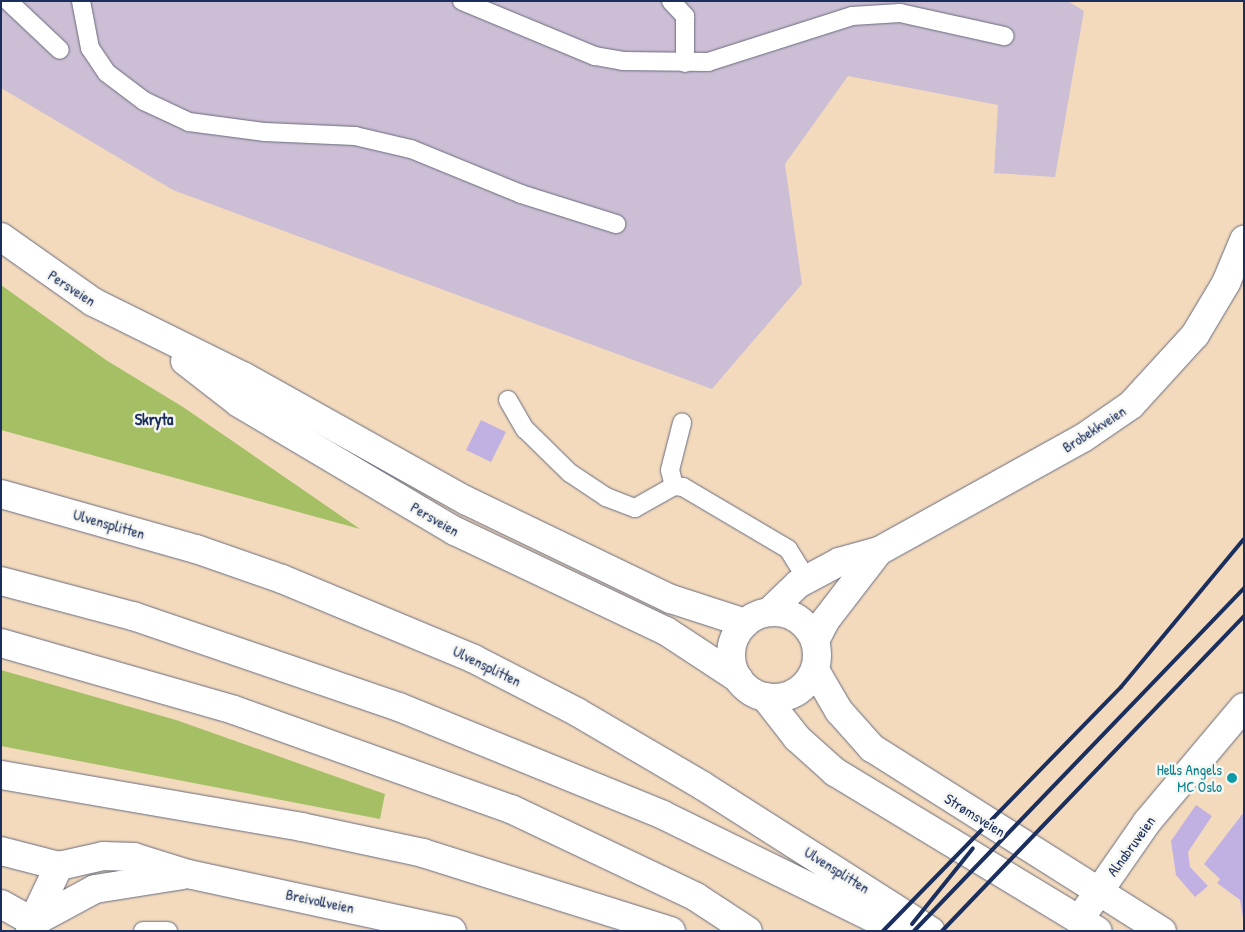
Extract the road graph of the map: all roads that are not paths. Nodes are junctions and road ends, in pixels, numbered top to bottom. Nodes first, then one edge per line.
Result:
1 (8, 1) edge
2 (80, 1) edge
3 (462, 1) edge
4 (671, 1) edge
5 (1004, 36) dead end
6 (60, 50) dead end
7 (685, 63) junction
8 (616, 224) dead end
9 (1, 237) edge
10 (1244, 240) edge
11 (146, 332) junction
12 (508, 400) dead end
13 (682, 424) dead end
14 (674, 486) junction
15 (1, 494) edge
16 (879, 551) junction
17 (807, 579) junction
18 (1, 581) edge
19 (757, 617) junction
20 (816, 641) junction
21 (1, 643) edge
22 (815, 670) junction
23 (739, 679) junction
24 (765, 697) junction
25 (1244, 706) edge
26 (1, 775) edge
27 (1, 851) edge
28 (59, 866) junction
29 (188, 874) junction
30 (1098, 892) junction
31 (1, 904) edge
32 (1089, 925) edge
33 (30, 926) edge
34 (142, 931) edge
35 (168, 931) edge
36 (452, 931) edge
37 (671, 931) edge
38 (748, 931) edge
39 (900, 931) edge
40 (931, 931) edge
41 (1162, 931) edge

1 - 6 lane
2 - 8 lane
3 - 7 lane
4 - 7 lane
5 - 7 lane
9 - 11 main road, Persveien
10 - 16 main road, Brobekkveien
11 - 19 main road, Persveien
11 - 23 main road, Persveien
12 - 14 lane
13 - 14 lane
14 - 17 lane
15 - 40 main road, Ulvensplitten
16 - 17 main road, Brobekkveien
16 - 20 main road, Brobekkveien
17 - 19 main road, Brobekkveien
18 - 39 main road
19 - 20 main road
19 - 23 main road
20 - 22 main road
21 - 38 main road
22 - 24 main road
22 - 30 main road, Strømsveien
23 - 24 main road
24 - 32 main road
25 - 30 main road, Alnabruveien
26 - 37 main road
27 - 28 main road
28 - 29 main road, Breivollveien
28 - 33 main road
29 - 33 main road, Breivollveien
29 - 36 main road, Breivollveien
30 - 32 main road, Alnabruveien
30 - 41 main road, Strømsveien
31 - 33 main road
34 - 35 lane

